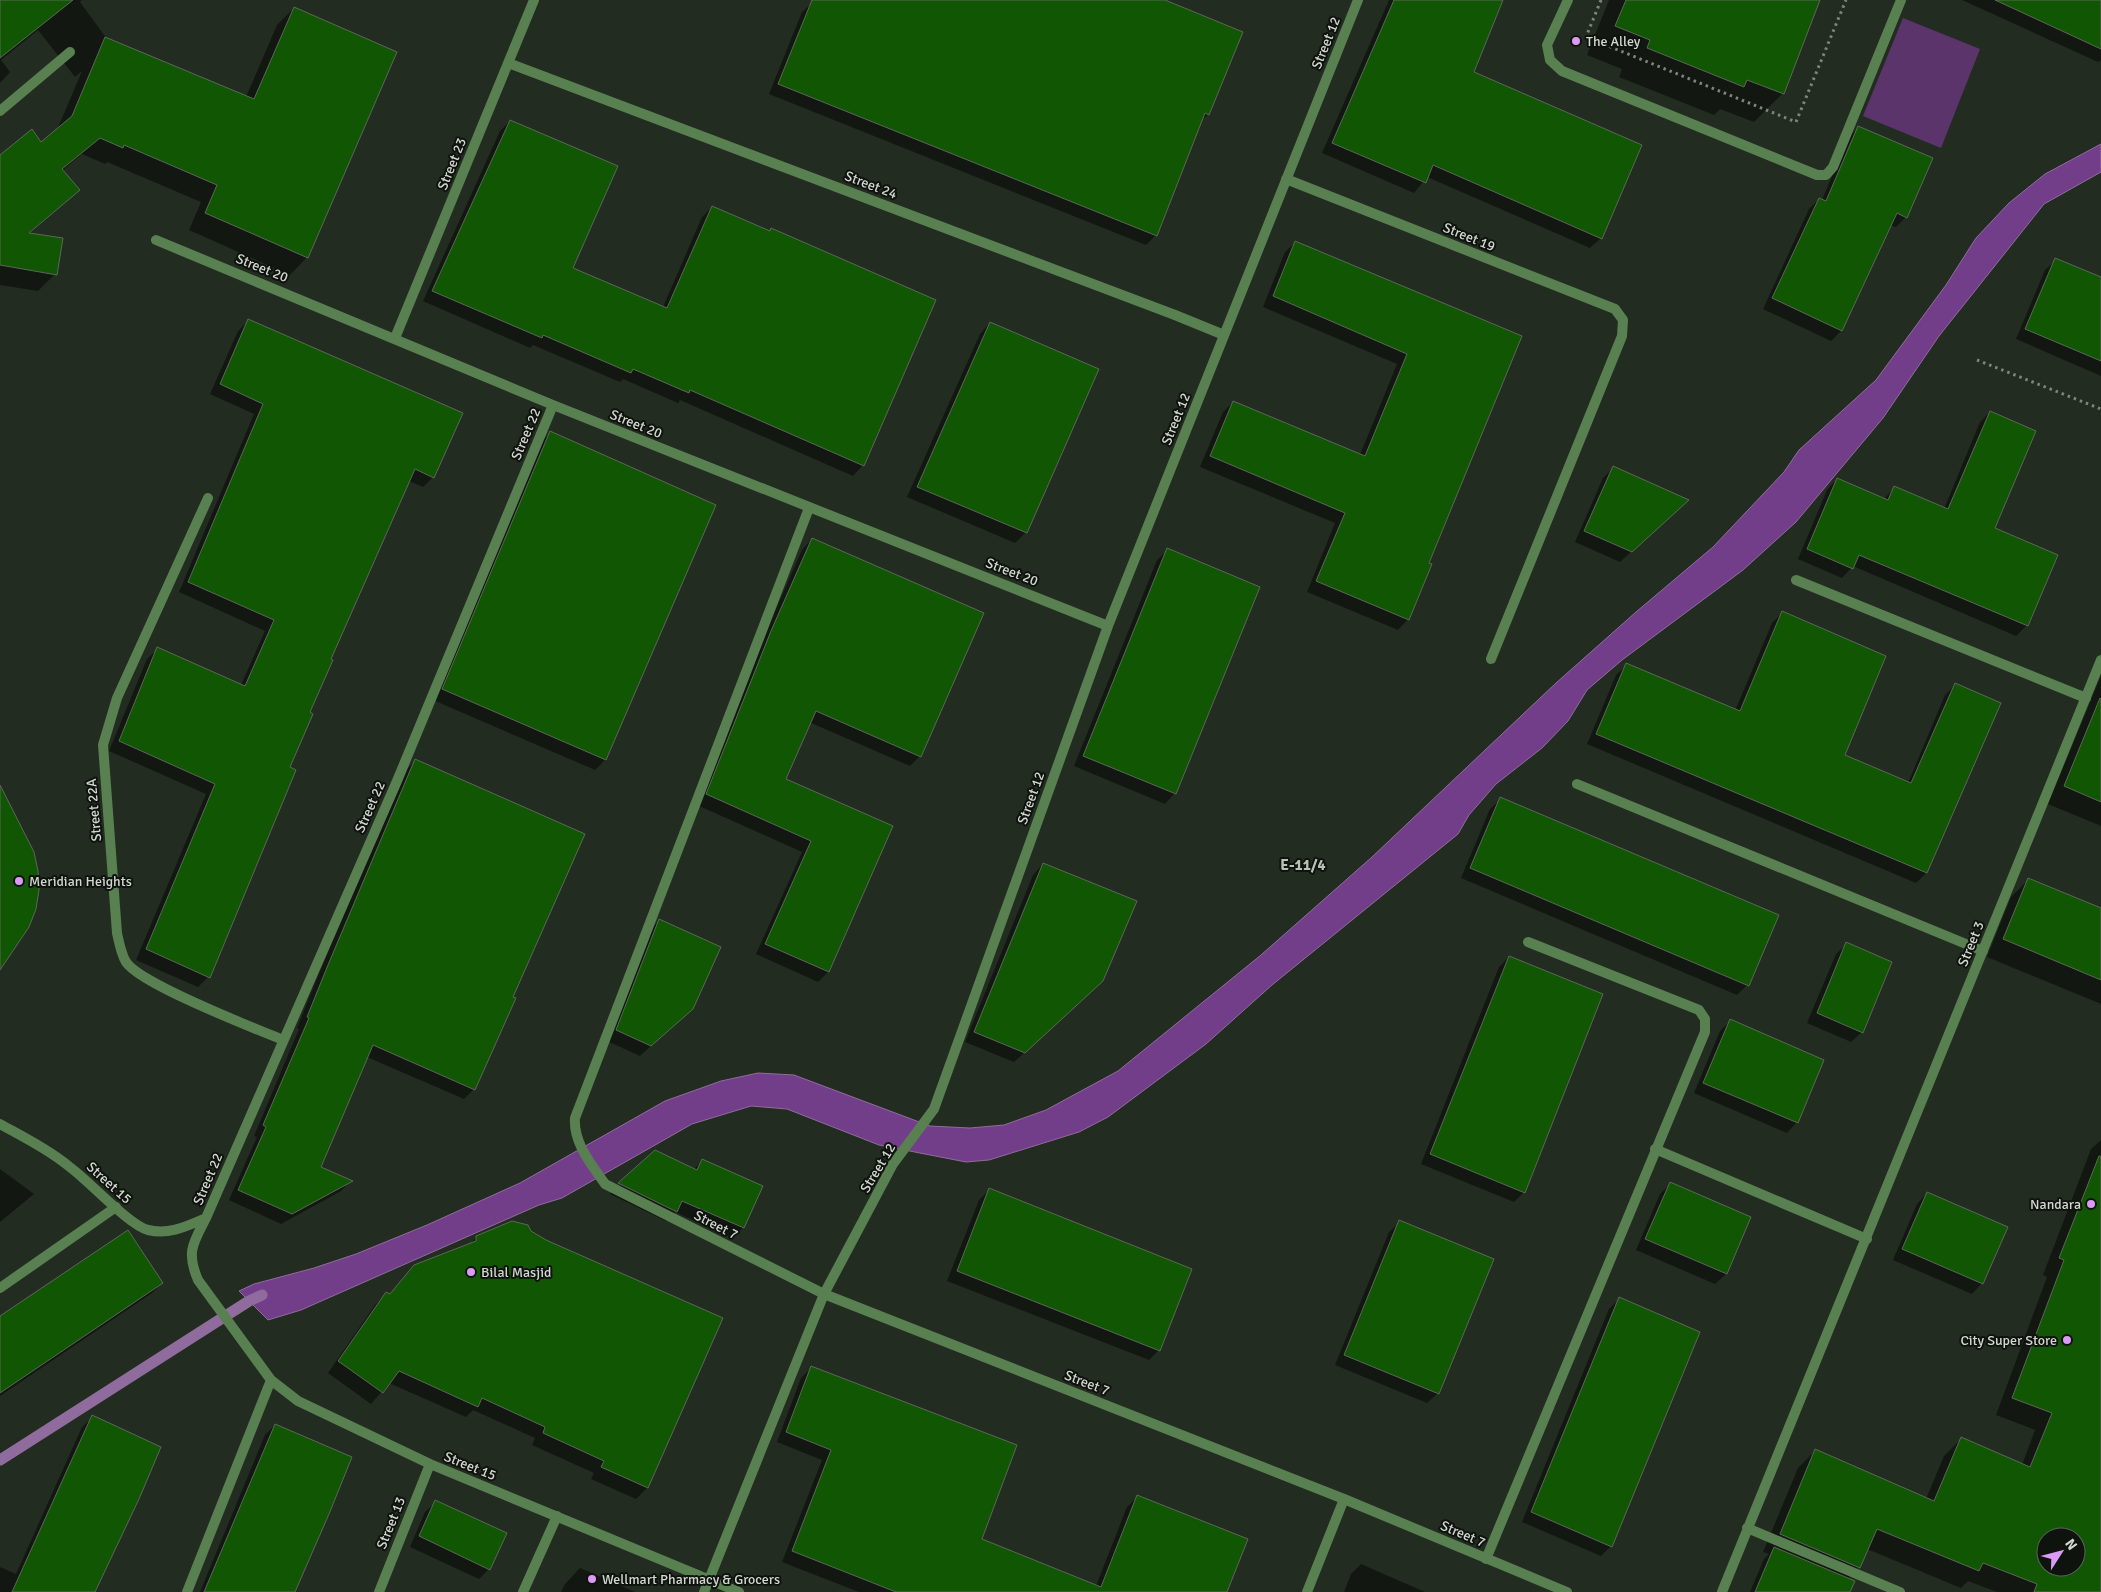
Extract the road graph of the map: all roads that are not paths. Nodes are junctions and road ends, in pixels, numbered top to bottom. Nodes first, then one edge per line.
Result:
1 (534, 0) edge
2 (1568, 0) edge
3 (1901, 0) edge
4 (1356, 1) edge
5 (70, 52) dead end
6 (508, 64) junction
7 (0, 111) edge
8 (1286, 179) junction
9 (156, 240) dead end
10 (1224, 335) junction
11 (395, 338) junction
12 (553, 405) junction
13 (208, 498) dead end
14 (809, 508) junction
15 (1796, 580) dead end
16 (1108, 626) junction
17 (1491, 658) dead end
18 (2101, 660) edge
19 (2086, 698) junction
20 (1577, 784) dead end
21 (1528, 942) dead end
22 (1983, 952) junction
23 (283, 1040) junction
24 (0, 1124) edge
25 (1655, 1149) junction
26 (116, 1207) junction
27 (206, 1218) junction
28 (1867, 1239) junction
29 (0, 1288) edge
30 (824, 1294) junction
31 (224, 1317) joint
32 (271, 1380) junction
33 (430, 1464) junction
34 (1344, 1499) junction
35 (557, 1516) junction
36 (1747, 1528) junction
37 (1486, 1559) junction
38 (709, 1580) junction
39 (187, 1592) edge
40 (379, 1592) edge
41 (523, 1592) edge
42 (704, 1592) edge
43 (739, 1592) edge
44 (1307, 1592) edge
45 (1567, 1592) edge
46 (1722, 1592) edge
47 (1900, 1592) edge

1 - 6 street, Street 23
2 - 3 street
4 - 8 street, Street 12
5 - 7 street
6 - 10 street, Street 24
6 - 11 street, Street 23
8 - 10 street, Street 12
8 - 17 street, Street 19
9 - 11 street, Street 20
10 - 16 street, Street 12
11 - 12 street, Street 20
12 - 14 street, Street 20
12 - 23 street, Street 22
13 - 23 street, Street 22A
14 - 16 street, Street 20
14 - 30 street, Street 7
15 - 19 street
16 - 30 street, Street 12
18 - 19 street, Street 3
19 - 22 street, Street 3
20 - 22 street
21 - 25 street
22 - 28 street, Street 3
23 - 27 street, Street 22
24 - 26 street, Street 15
25 - 28 street
25 - 37 street
26 - 27 street, Street 15
26 - 29 street
27 - 31 street, Street 22
28 - 36 street, Street 3
30 - 34 street, Street 7
30 - 38 street, Street 12
31 - 32 street, Street 15
32 - 33 street, Street 15
32 - 39 street
33 - 35 street, Street 15
33 - 40 street, Street 13
34 - 37 street, Street 7
34 - 44 street
35 - 38 street, Street 15
35 - 41 street
36 - 46 street, Street 3
36 - 47 street
37 - 45 street, Street 7
38 - 42 street, Street 12
38 - 43 street, Street 15

